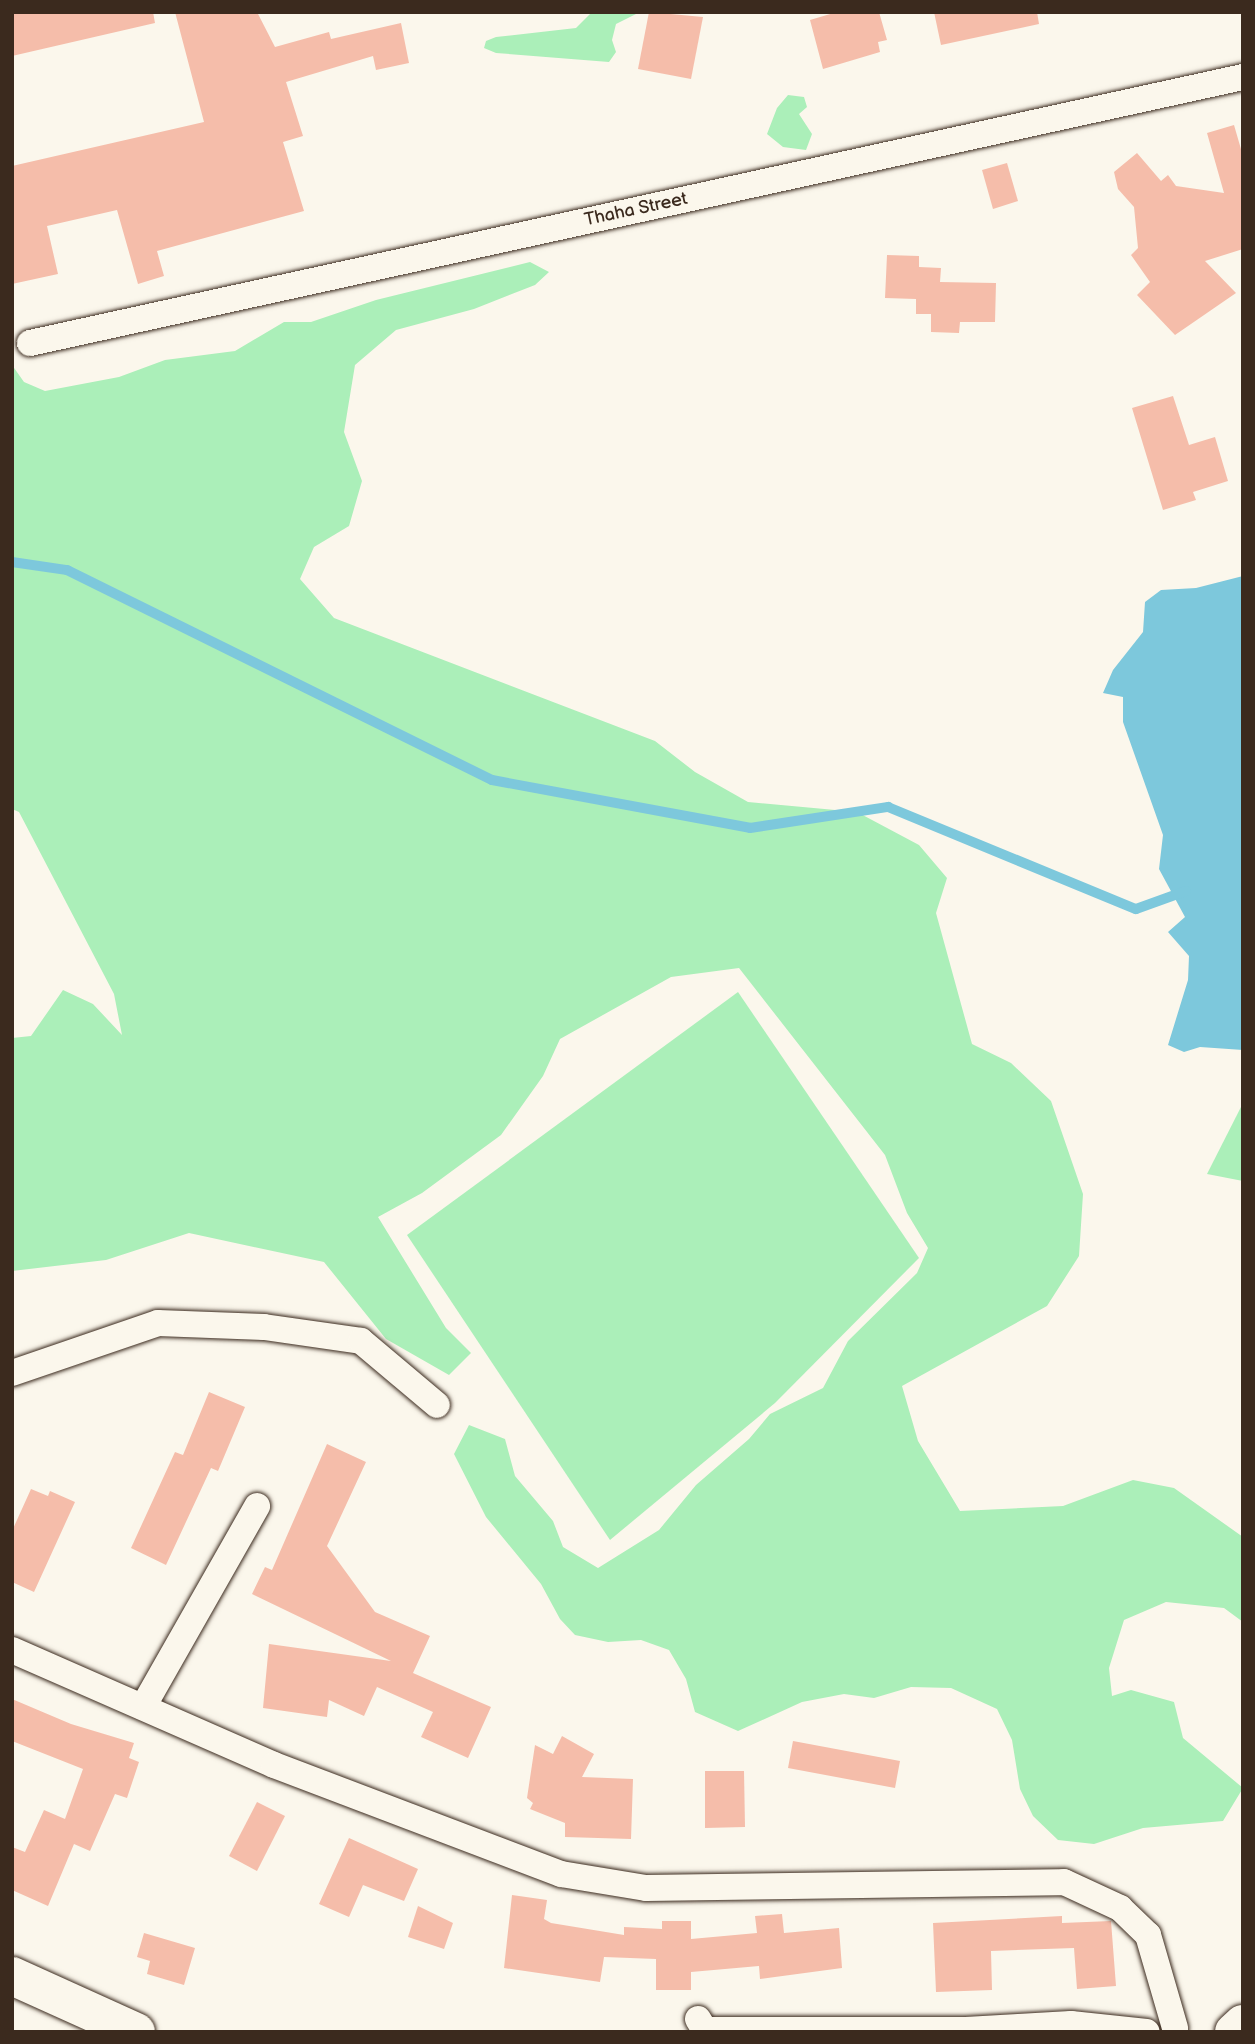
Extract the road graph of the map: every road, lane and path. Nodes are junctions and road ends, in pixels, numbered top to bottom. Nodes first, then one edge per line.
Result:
1 (1243, 77) edge
2 (30, 343) dead end
3 (12, 1373) edge
4 (437, 1405) dead end
5 (257, 1506) dead end
6 (12, 1650) edge
7 (143, 1707) junction
8 (12, 1976) edge
9 (698, 2019) dead end
10 (1243, 2024) edge
11 (1173, 2030) edge
12 (136, 2032) edge
13 (1147, 2032) edge
14 (1234, 2032) edge

1 - 2 street, Thaha Street
3 - 4 street
5 - 7 street
6 - 7 street
7 - 11 street
8 - 12 main road
9 - 13 street
10 - 14 main road

